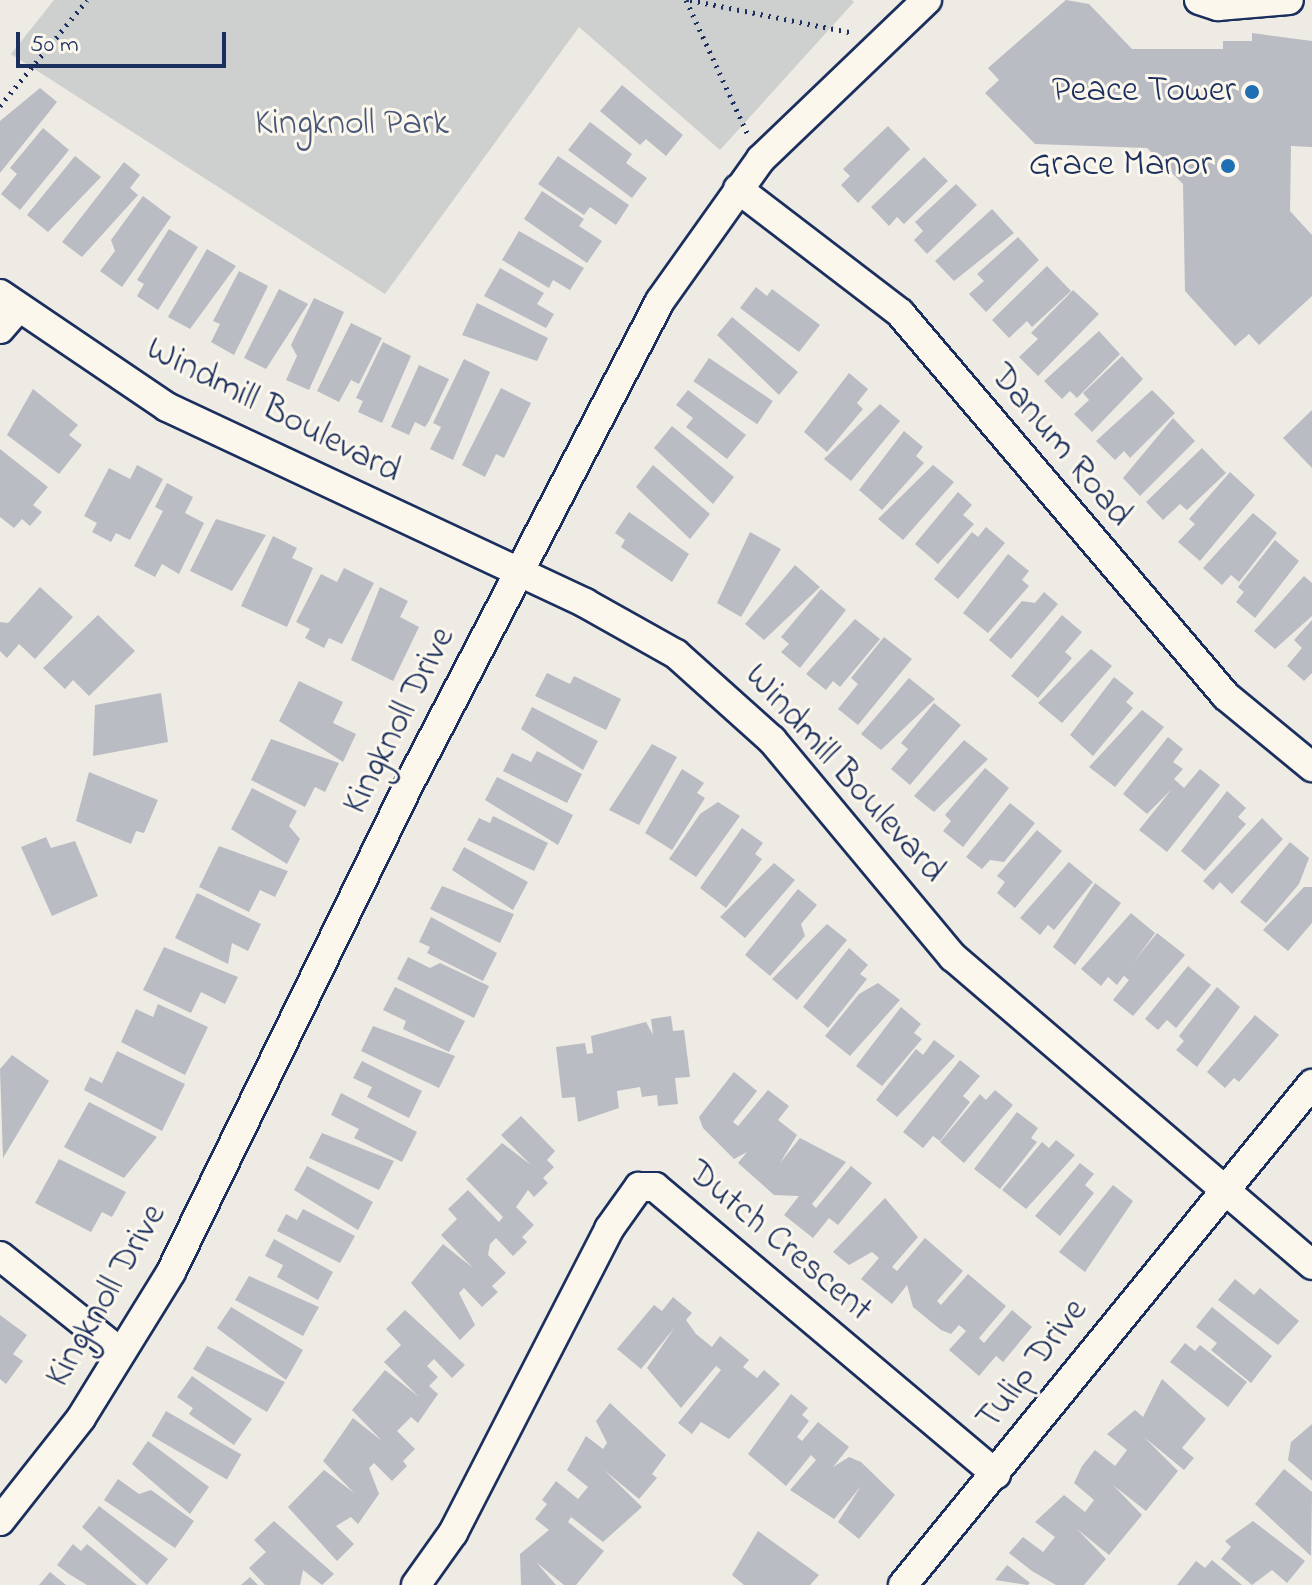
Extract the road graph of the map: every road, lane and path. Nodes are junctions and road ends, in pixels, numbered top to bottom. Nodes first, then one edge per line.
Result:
1 (87, 0) edge
2 (688, 0) edge
3 (927, 0) edge
4 (1199, 0) edge
5 (1289, 0) edge
6 (882, 45) junction
7 (0, 106) edge
8 (761, 159) junction
9 (738, 189) junction
10 (6, 310) edge
11 (518, 572) junction
12 (1312, 767) edge
13 (1312, 1084) edge
14 (1222, 1192) junction
15 (0, 1256) edge
16 (1312, 1265) edge
17 (119, 1351) junction
18 (996, 1474) junction
19 (0, 1521) edge
20 (416, 1585) edge
21 (903, 1585) edge

1 - 7 path
2 - 6 path
2 - 8 path
3 - 6 street, Kingknoll Drive
4 - 5 street
6 - 8 street, Kingknoll Drive
8 - 9 street, Kingknoll Drive
9 - 11 street, Kingknoll Drive
9 - 12 street, Danum Road
10 - 11 street, Windmill Boulevard
11 - 14 street, Windmill Boulevard
11 - 17 street, Kingknoll Drive
13 - 14 street, Tulip Drive
14 - 16 street, Windmill Boulevard
14 - 18 street, Tulip Drive
15 - 17 street
17 - 19 street, Kingknoll Drive
18 - 20 street, Dutch Crescent
18 - 21 street, Tulip Drive

